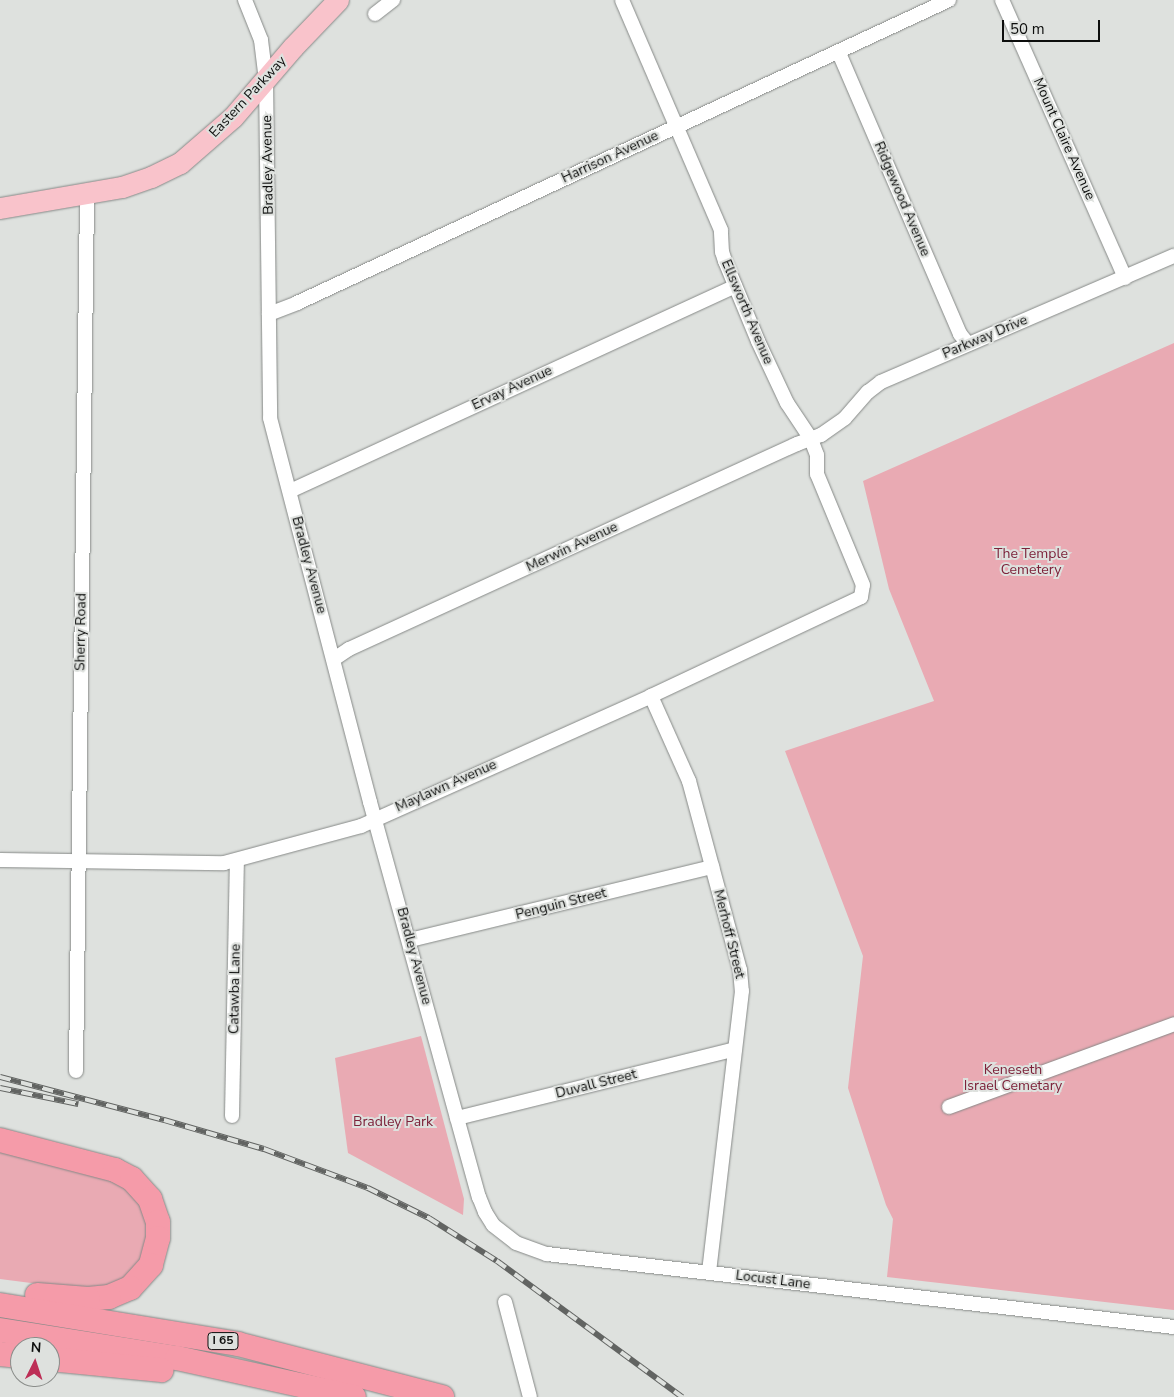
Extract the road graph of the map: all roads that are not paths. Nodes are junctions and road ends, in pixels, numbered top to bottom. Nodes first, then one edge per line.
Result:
1 (245, 0) edge
2 (338, 0) edge
3 (393, 0) edge
4 (622, 0) edge
5 (949, 0) edge
6 (1002, 0) edge
7 (375, 14) dead end
8 (839, 53) junction
9 (266, 78) junction
10 (677, 126) junction
11 (87, 194) junction
12 (0, 208) edge
13 (1174, 256) edge
14 (1125, 278) junction
15 (735, 286) junction
16 (269, 314) junction
17 (968, 344) junction
18 (812, 439) junction
19 (290, 490) junction
20 (863, 594) joint
21 (334, 658) junction
22 (651, 696) junction
23 (375, 820) junction
24 (0, 860) edge
25 (78, 861) junction
26 (237, 861) junction
27 (712, 867) junction
28 (410, 940) junction
29 (1174, 1024) edge
30 (735, 1049) junction
31 (76, 1070) dead end
32 (949, 1107) dead end
33 (232, 1116) dead end
34 (457, 1118) junction
35 (0, 1140) edge
36 (710, 1272) junction
37 (0, 1290) edge
38 (504, 1302) dead end
39 (0, 1305) edge
40 (1174, 1327) edge
41 (0, 1330) edge
42 (60, 1360) edge
43 (240, 1370) junction
44 (354, 1397) edge
45 (442, 1397) edge
46 (530, 1397) edge

1 - 9 street, Bradley Avenue
2 - 9 main road, Eastern Parkway
3 - 7 street
4 - 10 street, Ellsworth Avenue
5 - 8 street, Harrison Avenue
6 - 14 street, Mount Claire Avenue
8 - 10 street, Harrison Avenue
8 - 17 street, Ridgewood Avenue
9 - 11 main road, Eastern Parkway
9 - 16 street, Bradley Avenue
10 - 15 street, Ellsworth Avenue
10 - 16 street, Harrison Avenue
11 - 12 main road, Eastern Parkway
11 - 25 street, Sherry Road
13 - 14 street, Parkway Drive
14 - 17 street, Parkway Drive
15 - 18 street, Ellsworth Avenue
15 - 19 street, Ervay Avenue
16 - 19 street, Bradley Avenue
17 - 18 street, Parkway Drive
18 - 20 street, Ellsworth Avenue
18 - 21 street, Merwin Avenue
19 - 21 street, Bradley Avenue
20 - 22 street, Maylawn Avenue
21 - 23 street, Bradley Avenue
22 - 23 street, Maylawn Avenue
22 - 27 street, Merhoff Street
23 - 26 street, Maylawn Avenue
23 - 28 street, Bradley Avenue
24 - 25 street, Maylawn Avenue
25 - 26 street, Maylawn Avenue
25 - 31 street, Sherry Road
26 - 33 street, Catawba Lane
27 - 28 street, Penguin Street
27 - 30 street, Merhoff Street
28 - 34 street, Bradley Avenue
29 - 32 street
30 - 34 street, Duvall Street
30 - 36 street, Merhoff Street
34 - 36 street, Locust Lane
35 - 37 highway
36 - 40 street, Locust Lane
38 - 46 street
39 - 45 highway, I 65
41 - 43 highway, I 65
42 - 43 highway
43 - 44 highway, I 65

